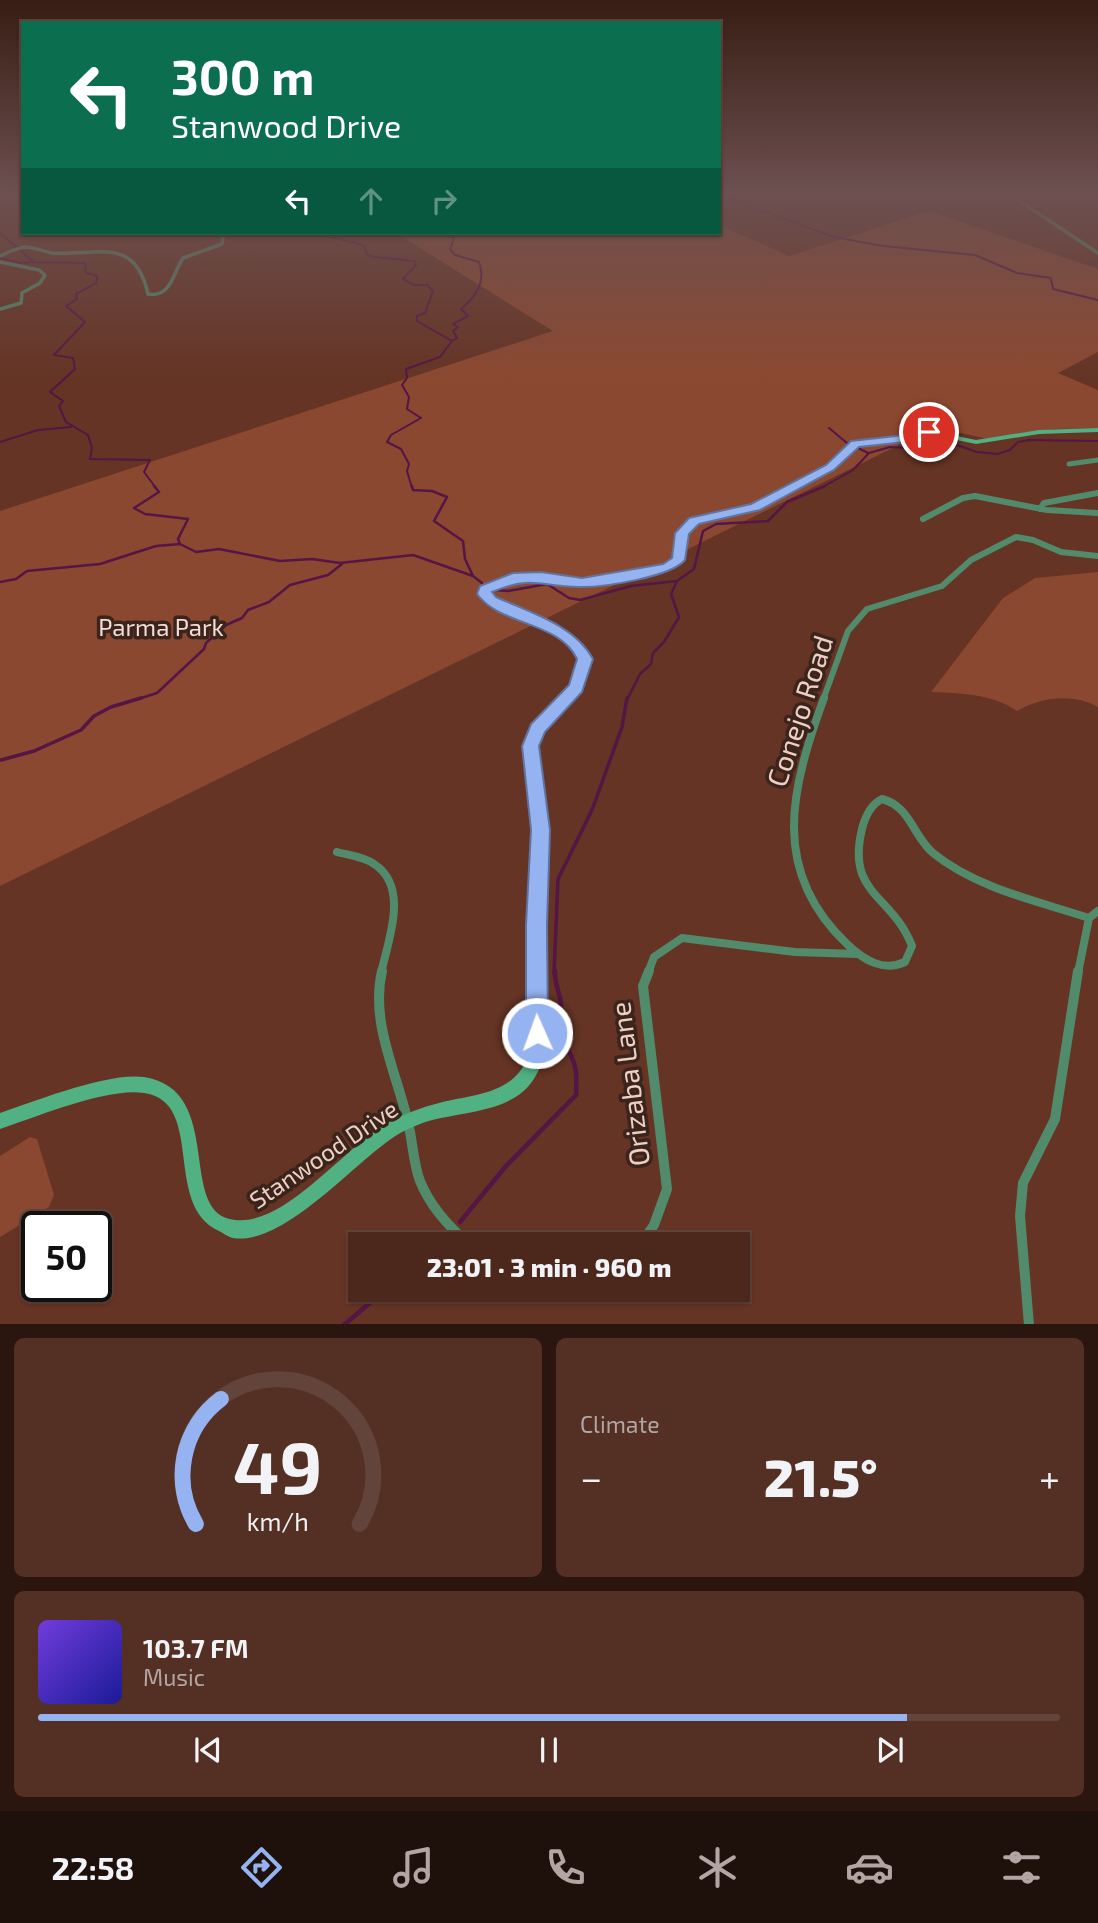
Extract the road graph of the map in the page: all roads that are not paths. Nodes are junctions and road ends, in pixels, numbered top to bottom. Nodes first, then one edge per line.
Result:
1 (122, 257) edge
2 (186, 257) edge
3 (0, 262) edge
4 (0, 310) edge
5 (1098, 430) edge
6 (1098, 460) edge
7 (1069, 464) dead end
8 (1098, 492) edge
9 (1040, 509) junction
10 (1098, 513) edge
11 (923, 520) dead end
12 (1098, 555) edge
13 (337, 852) dead end
14 (1093, 915) edge
15 (858, 954) junction
16 (0, 1121) edge
17 (408, 1121) junction
18 (455, 1232) edge
19 (649, 1232) edge
20 (1029, 1324) edge

1 - 2 street
3 - 4 street
5 - 17 main road, Stanwood Drive
6 - 7 street
8 - 9 street
9 - 10 street
9 - 11 street
12 - 15 street, Conejo Road
13 - 17 street
14 - 15 street, Conejo Road
14 - 20 street, Conejo Road
15 - 19 street, Orizaba Lane
16 - 17 main road, Stanwood Drive
17 - 18 street

